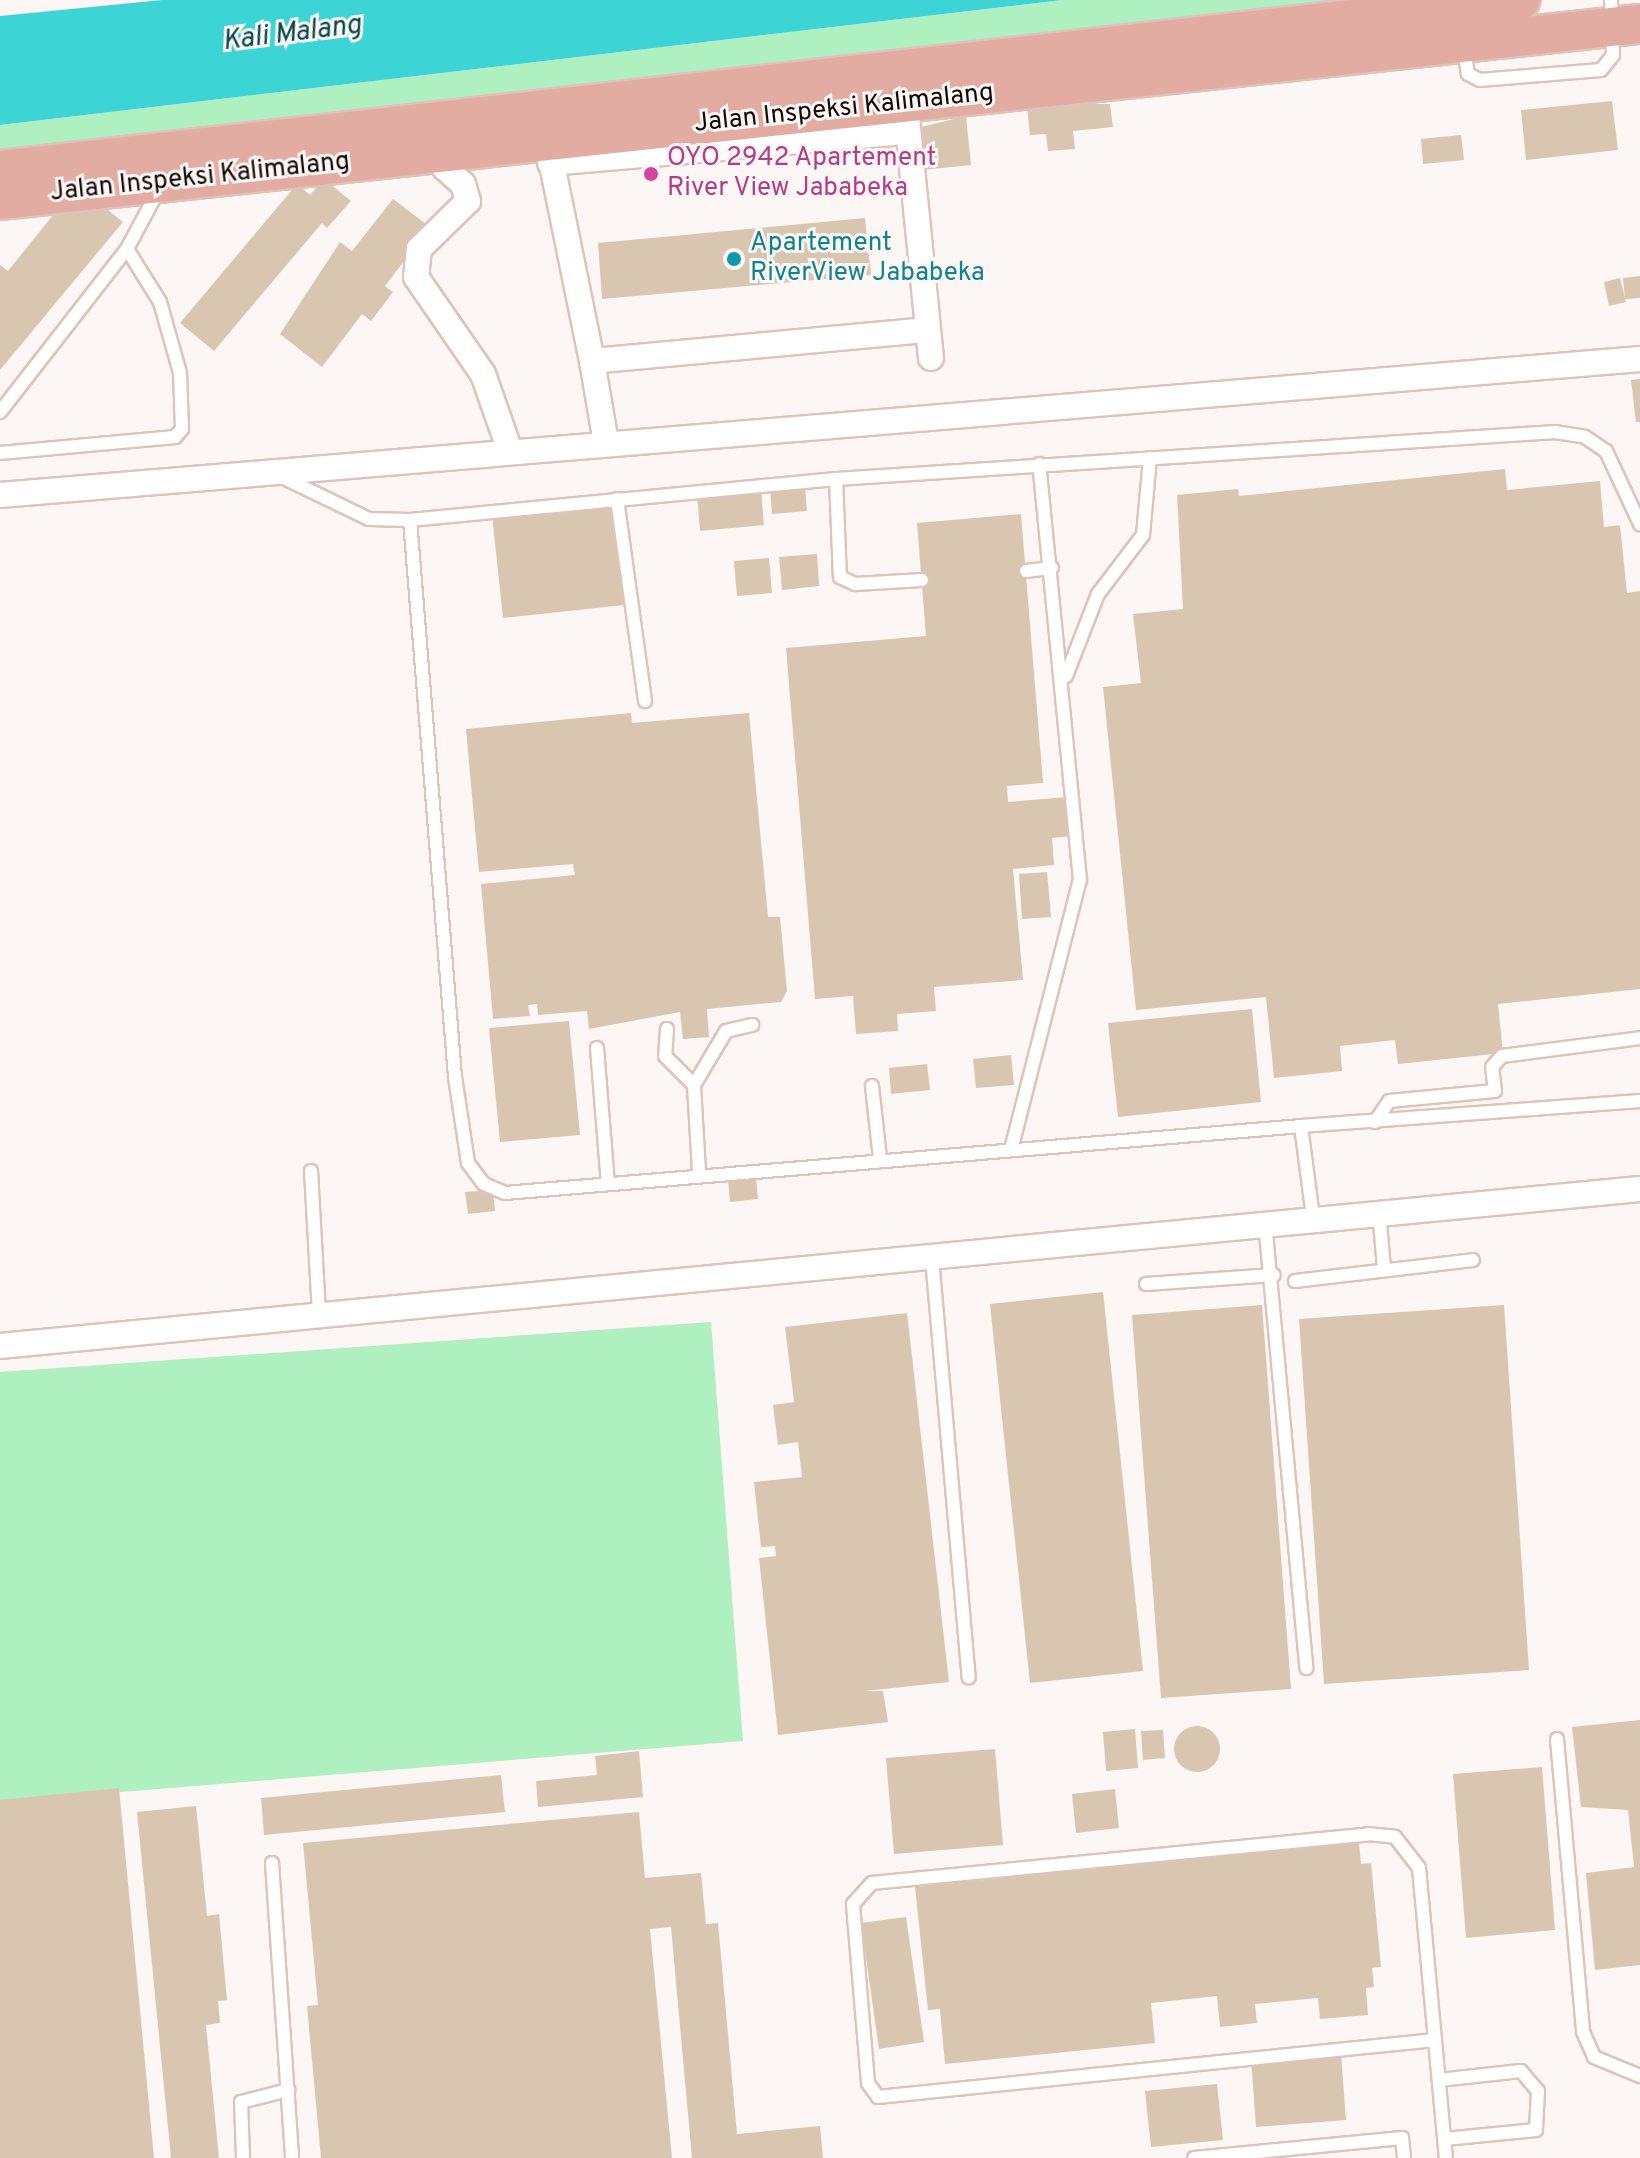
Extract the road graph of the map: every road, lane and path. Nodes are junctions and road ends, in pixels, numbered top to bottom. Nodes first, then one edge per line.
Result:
1 (1521, 0) edge
2 (1621, 17) edge
3 (1462, 25) junction
4 (906, 118) junction
5 (444, 151) junction
6 (548, 152) junction
7 (162, 168) junction
8 (0, 170) edge
9 (0, 200) edge
10 (127, 249) junction
11 (927, 330) junction
12 (931, 358) dead end
13 (1640, 359) edge
14 (592, 361) junction
15 (0, 412) edge
16 (606, 443) junction
17 (510, 451) junction
18 (0, 453) edge
19 (1150, 458) junction
20 (1039, 464) junction
21 (270, 470) junction
22 (836, 479) junction
23 (0, 488) edge
24 (0, 495) edge
25 (617, 499) junction
26 (410, 520) junction
27 (1640, 524) edge
28 (1052, 568) junction
29 (1026, 571) dead end
30 (922, 580) dead end
31 (1065, 680) junction
32 (645, 701) dead end
33 (752, 1025) dead end
34 (667, 1029) dead end
35 (1640, 1038) edge
36 (597, 1048) dead end
37 (694, 1085) junction
38 (872, 1086) dead end
39 (1495, 1091) junction
40 (1640, 1101) edge
41 (1499, 1116) junction
42 (1375, 1122) junction
43 (1301, 1126) junction
44 (1011, 1150) junction
45 (880, 1159) junction
46 (311, 1171) dead end
47 (699, 1172) junction
48 (608, 1184) junction
49 (1640, 1189) edge
50 (1379, 1212) junction
51 (1313, 1217) junction
52 (1265, 1222) junction
53 (932, 1258) junction
54 (1473, 1260) dead end
55 (1384, 1268) junction
56 (1274, 1275) junction
57 (1295, 1281) dead end
58 (1146, 1284) dead end
59 (319, 1316) junction
60 (0, 1346) edge
61 (1306, 1668) dead end
62 (969, 1677) dead end
63 (1557, 1739) dead end
64 (272, 1863) dead end
65 (1435, 2040) junction
66 (1640, 2076) edge
67 (1439, 2080) junction
68 (288, 2090) junction
69 (1444, 2139) junction
70 (243, 2158) edge
71 (292, 2158) edge
72 (1194, 2158) edge
73 (1404, 2158) edge
74 (1446, 2158) edge

1 - 3 main road, Jalan Inspeksi Kalimalang
2 - 3 main road, Jalan Inspeksi Kalimalang
3 - 4 main road, Jalan Inspeksi Kalimalang
3 - 7 main road, Jalan Inspeksi Kalimalang
4 - 6 main road, Jalan Inspeksi Kalimalang
4 - 11 street
5 - 6 main road, Jalan Inspeksi Kalimalang
5 - 7 main road, Jalan Inspeksi Kalimalang
5 - 17 street
6 - 14 street
7 - 8 main road, Jalan Inspeksi Kalimalang
7 - 9 main road, Jalan Inspeksi Kalimalang
7 - 10 lane
10 - 15 lane
10 - 18 lane
11 - 12 street
11 - 14 street
13 - 16 street
14 - 16 street
16 - 17 street
17 - 21 street
19 - 20 lane
19 - 27 lane
19 - 31 lane
20 - 22 lane
20 - 28 lane
21 - 24 street
21 - 26 lane
22 - 25 lane
22 - 30 lane
23 - 24 lane
25 - 26 lane
25 - 32 lane
26 - 48 lane
28 - 29 lane
28 - 31 lane
31 - 44 lane
33 - 37 lane
34 - 37 lane
35 - 39 lane
36 - 48 lane
37 - 47 lane
38 - 45 lane
39 - 41 lane
39 - 42 lane
40 - 41 lane
41 - 42 lane
42 - 43 lane
43 - 44 lane
43 - 51 lane
44 - 45 lane
45 - 47 lane
46 - 59 lane
47 - 48 lane
49 - 50 street
50 - 51 street
50 - 55 lane
51 - 52 street
52 - 53 street
52 - 56 lane
53 - 59 street
53 - 62 lane
54 - 55 lane
55 - 57 lane
56 - 58 lane
56 - 61 lane
59 - 60 street
63 - 66 lane
64 - 68 lane
65 - 65 lane
65 - 67 lane
67 - 69 lane
67 - 69 lane
68 - 70 lane
68 - 71 lane
69 - 74 lane
72 - 73 lane

